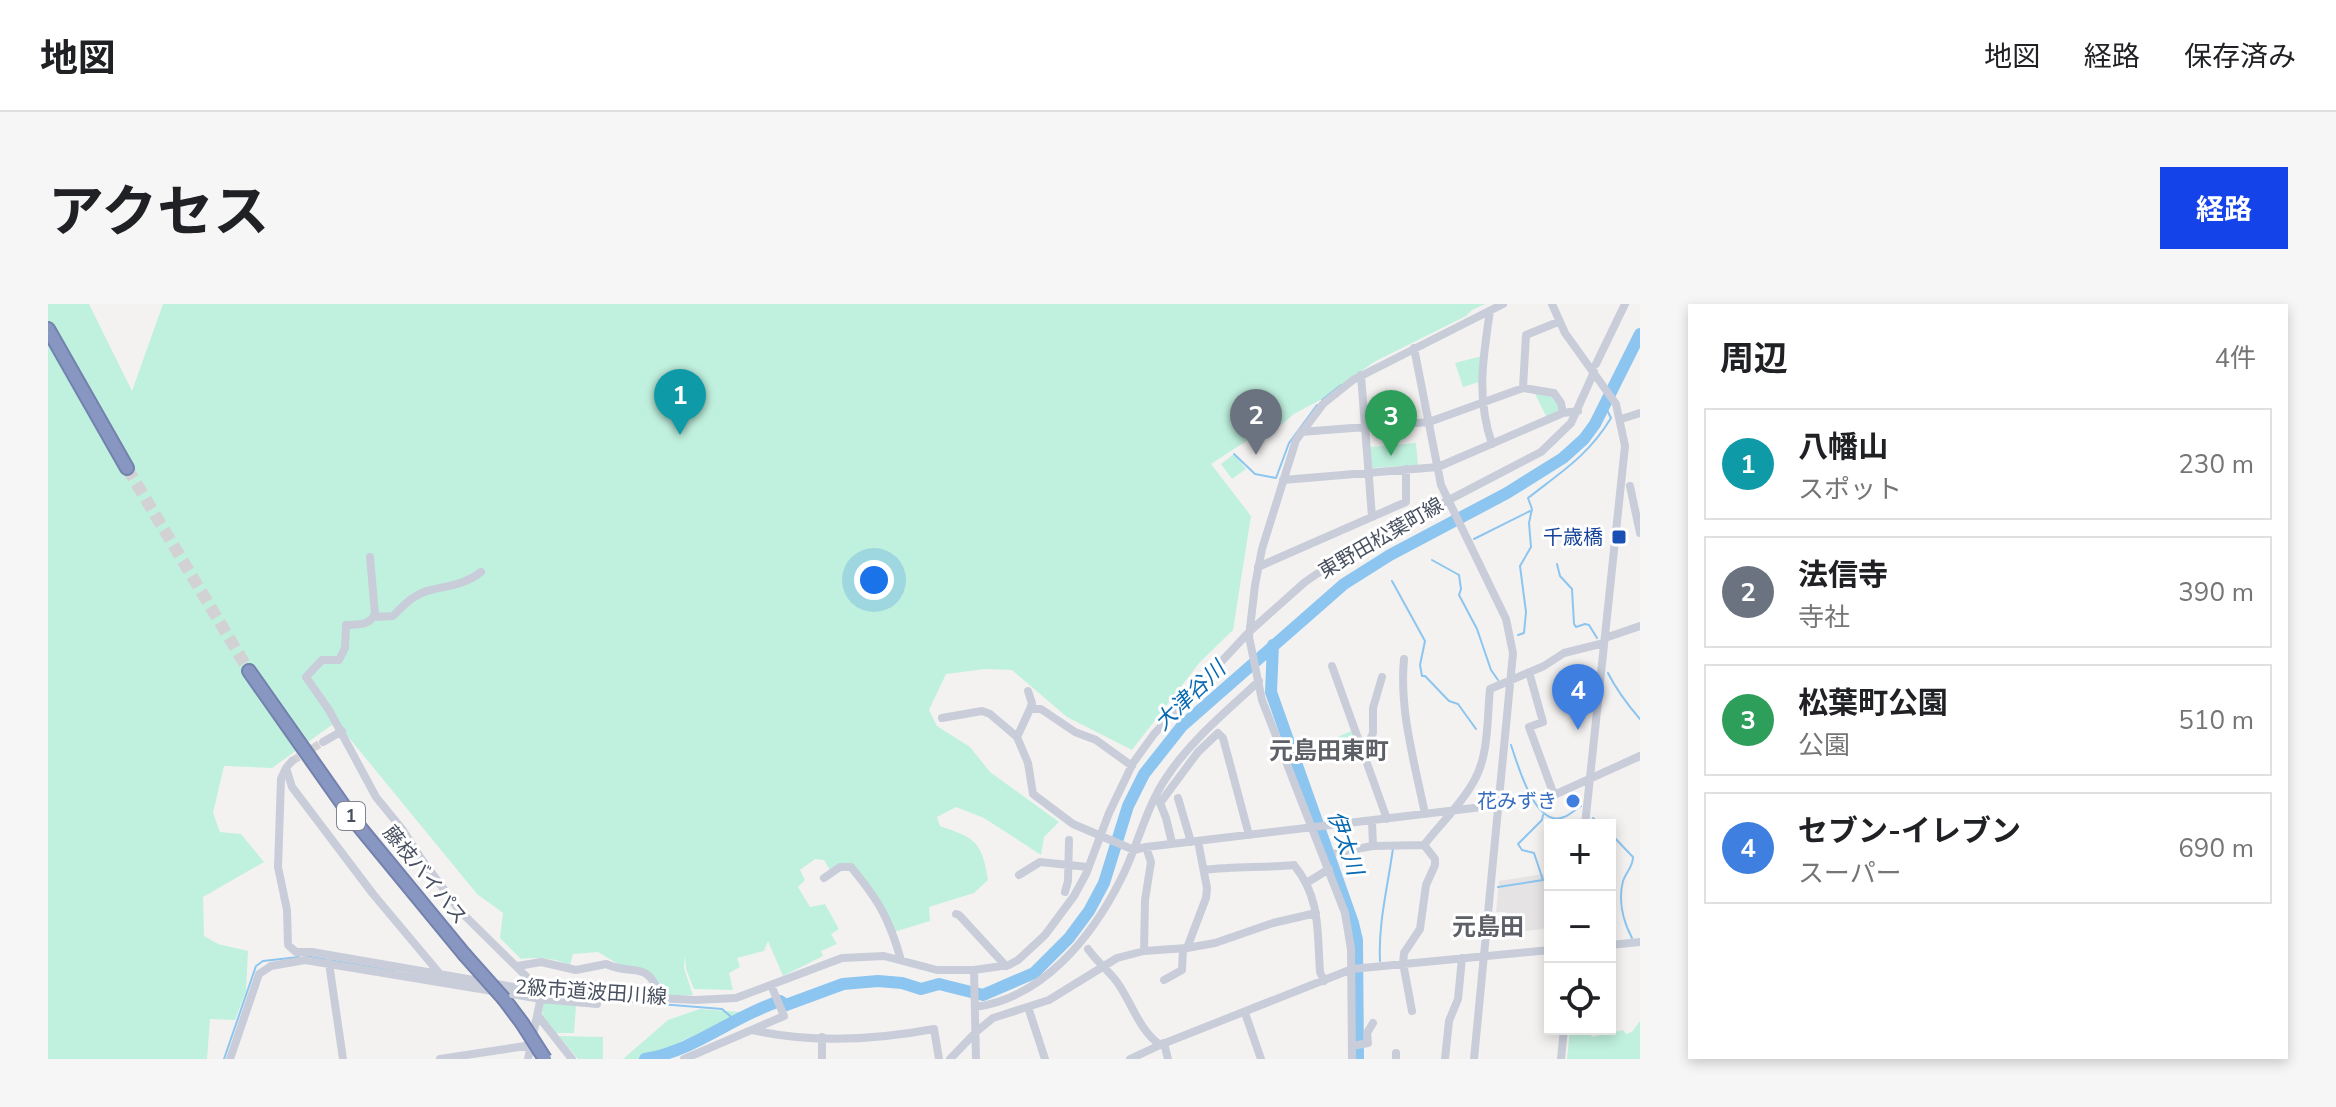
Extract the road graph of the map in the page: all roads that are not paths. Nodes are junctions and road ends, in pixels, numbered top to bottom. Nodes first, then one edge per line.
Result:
1 (1503, 304) edge
2 (1552, 304) edge
3 (1625, 304) edge
4 (1490, 311) junction
5 (1558, 322) junction
6 (48, 329) edge
7 (1414, 348) junction
8 (1596, 371) junction
9 (1361, 375) junction
10 (1523, 388) junction
11 (1483, 404) junction
12 (1578, 411) junction
13 (1563, 413) junction
14 (1640, 413) edge
15 (1621, 419) junction
16 (1429, 422) junction
17 (1365, 427) junction
18 (1301, 432) junction
19 (1492, 444) junction
20 (1438, 467) junction
21 (127, 468) tunnel mouth
22 (1406, 469) junction
23 (1369, 473) junction
24 (1283, 480) junction
25 (1630, 486) dead end
26 (1447, 501) junction
27 (1619, 506) junction
28 (1635, 509) junction
29 (1372, 517) junction
30 (1640, 533) edge
31 (370, 557) dead end
32 (1258, 567) junction
33 (481, 572) dead end
34 (373, 617) junction
35 (1640, 626) edge
36 (1249, 634) junction
37 (1604, 640) junction
38 (1404, 659) dead end
39 (1332, 666) dead end
40 (249, 671) tunnel mouth
41 (1529, 672) junction
42 (1382, 677) dead end
43 (1514, 678) junction
44 (1258, 680) junction
45 (1028, 691) dead end
46 (1030, 709) junction
47 (942, 718) dead end
48 (342, 731) junction
49 (1017, 737) junction
50 (323, 742) tunnel mouth
51 (1364, 753) junction
52 (1640, 756) edge
53 (1132, 766) junction
54 (1590, 779) junction
55 (1178, 798) dead end
56 (1499, 805) junction
57 (1453, 811) junction
58 (1425, 814) junction
59 (1387, 819) junction
60 (1586, 819) edge
61 (1372, 821) junction
62 (1317, 827) junction
63 (1249, 835) junction
64 (1102, 837) junction
65 (1069, 840) dead end
66 (1194, 841) junction
67 (1172, 843) junction
68 (1424, 845) junction
69 (1373, 846) junction
70 (1146, 847) junction
71 (1133, 850) junction
72 (1338, 852) dead end
73 (1069, 865) junction
74 (1088, 867) junction
75 (1329, 869) junction
76 (1204, 870) junction
77 (1019, 875) dead end
78 (824, 878) dead end
79 (1308, 882) junction
80 (1065, 892) dead end
81 (1316, 913) junction
82 (956, 914) dead end
83 (1640, 942) edge
84 (1616, 944) edge
85 (1185, 948) junction
86 (1088, 949) dead end
87 (1144, 951) junction
88 (1544, 951) edge
89 (1484, 956) junction
90 (296, 957) junction
91 (1462, 958) junction
92 (901, 960) junction
93 (329, 963) junction
94 (1403, 963) junction
95 (518, 966) junction
96 (1006, 966) junction
97 (1100, 967) junction
98 (1355, 969) junction
99 (974, 970) junction
100 (441, 974) junction
101 (1164, 980) dead end
102 (1324, 981) junction
103 (771, 985) junction
104 (541, 996) junction
105 (661, 998) junction
106 (597, 1004) dead end
107 (975, 1005) junction
108 (1028, 1007) junction
109 (1412, 1011) dead end
110 (1245, 1013) junction
111 (538, 1016) junction
112 (1373, 1023) dead end
113 (752, 1030) junction
114 (976, 1032) junction
115 (1563, 1035) edge
116 (822, 1037) junction
117 (1162, 1044) junction
118 (1352, 1046) junction
119 (532, 1054) edge
120 (230, 1059) edge
121 (343, 1059) edge
122 (440, 1059) edge
123 (548, 1059) edge
124 (572, 1059) edge
125 (684, 1059) edge
126 (822, 1059) edge
127 (939, 1059) edge
128 (950, 1059) edge
129 (976, 1059) edge
130 (1045, 1059) edge
131 (1130, 1059) edge
132 (1168, 1059) edge
133 (1261, 1059) edge
134 (1352, 1059) edge
135 (1445, 1059) edge
136 (1474, 1059) edge
137 (1561, 1059) edge

1 - 4 street
2 - 5 street
3 - 8 street, 東野田松葉町線
4 - 7 street
4 - 11 street
5 - 8 street
5 - 10 street
6 - 21 highway
7 - 9 street
7 - 16 street
8 - 12 street, 東野田松葉町線
8 - 15 street
9 - 17 street
9 - 18 street
10 - 11 street
10 - 13 street
11 - 16 street
11 - 19 street
12 - 13 street
12 - 26 street, 東野田松葉町線
13 - 19 street
14 - 15 street
15 - 27 street
16 - 17 street
16 - 20 street
17 - 18 street
17 - 23 street
18 - 24 street
19 - 20 street
20 - 22 street
20 - 26 street
22 - 23 street
22 - 29 street
23 - 24 street
23 - 29 street
24 - 32 street
25 - 28 street
26 - 36 street, 東野田松葉町線
26 - 43 street
27 - 28 street
27 - 37 street
28 - 30 street
29 - 32 street
31 - 34 street
32 - 36 street
33 - 34 street
34 - 48 street
35 - 37 street
36 - 44 street
36 - 53 street, 東野田松葉町線
37 - 41 street
37 - 54 street
38 - 58 street
39 - 51 street
40 - 123 highway, 藤枝バイパス / 1, bridge
41 - 43 street
41 - 54 street
42 - 51 street
43 - 56 street
43 - 57 street
44 - 62 street
44 - 71 street
45 - 46 street
46 - 49 street
46 - 53 street
47 - 49 street
48 - 50 street
48 - 95 street
49 - 64 street
51 - 59 street
52 - 54 street
53 - 64 street, 東野田松葉町線
54 - 60 street
55 - 66 street
56 - 57 street
56 - 89 street
57 - 58 street
57 - 68 street
58 - 59 street
59 - 61 street
61 - 62 street
61 - 69 street
62 - 63 street
62 - 75 street
63 - 66 street
63 - 67 street
64 - 71 street
64 - 74 street, 東野田松葉町線
65 - 73 street
66 - 67 street
66 - 76 street
67 - 70 street
68 - 69 street
68 - 94 street
69 - 72 street
70 - 71 street
70 - 87 street
71 - 107 street
73 - 74 street
73 - 77 street
73 - 80 street
74 - 96 street, 東野田松葉町線
75 - 79 street
75 - 98 street
76 - 79 street
76 - 85 street
78 - 92 street
79 - 81 street
81 - 85 street
81 - 102 street
82 - 96 street
83 - 84 street
85 - 87 street
85 - 101 street
86 - 97 street
87 - 97 street
88 - 89 street
89 - 91 street
89 - 136 street
90 - 93 street
90 - 100 street, 2級市道波田川線
90 - 100 street
90 - 120 street
91 - 94 street
91 - 135 street
92 - 99 street, 2級市道波田川線
92 - 103 street, 2級市道波田川線
93 - 104 street
93 - 121 street
94 - 98 street
94 - 109 street
95 - 104 street
95 - 105 street
96 - 99 street
97 - 108 street
97 - 117 street
98 - 102 street
98 - 118 street
99 - 107 street
100 - 104 street, 2級市道波田川線
102 - 110 street
103 - 105 street, 2級市道波田川線
103 - 113 street
104 - 105 street, 2級市道波田川線
104 - 106 street
104 - 111 street
107 - 114 street
108 - 114 street
108 - 130 street
110 - 117 street
110 - 133 street
111 - 119 street
111 - 124 street
112 - 118 street
113 - 116 street
113 - 125 street
114 - 128 street
114 - 129 street
115 - 137 street
116 - 126 street
116 - 127 street
117 - 131 street
117 - 132 street
118 - 134 street
119 - 122 street

